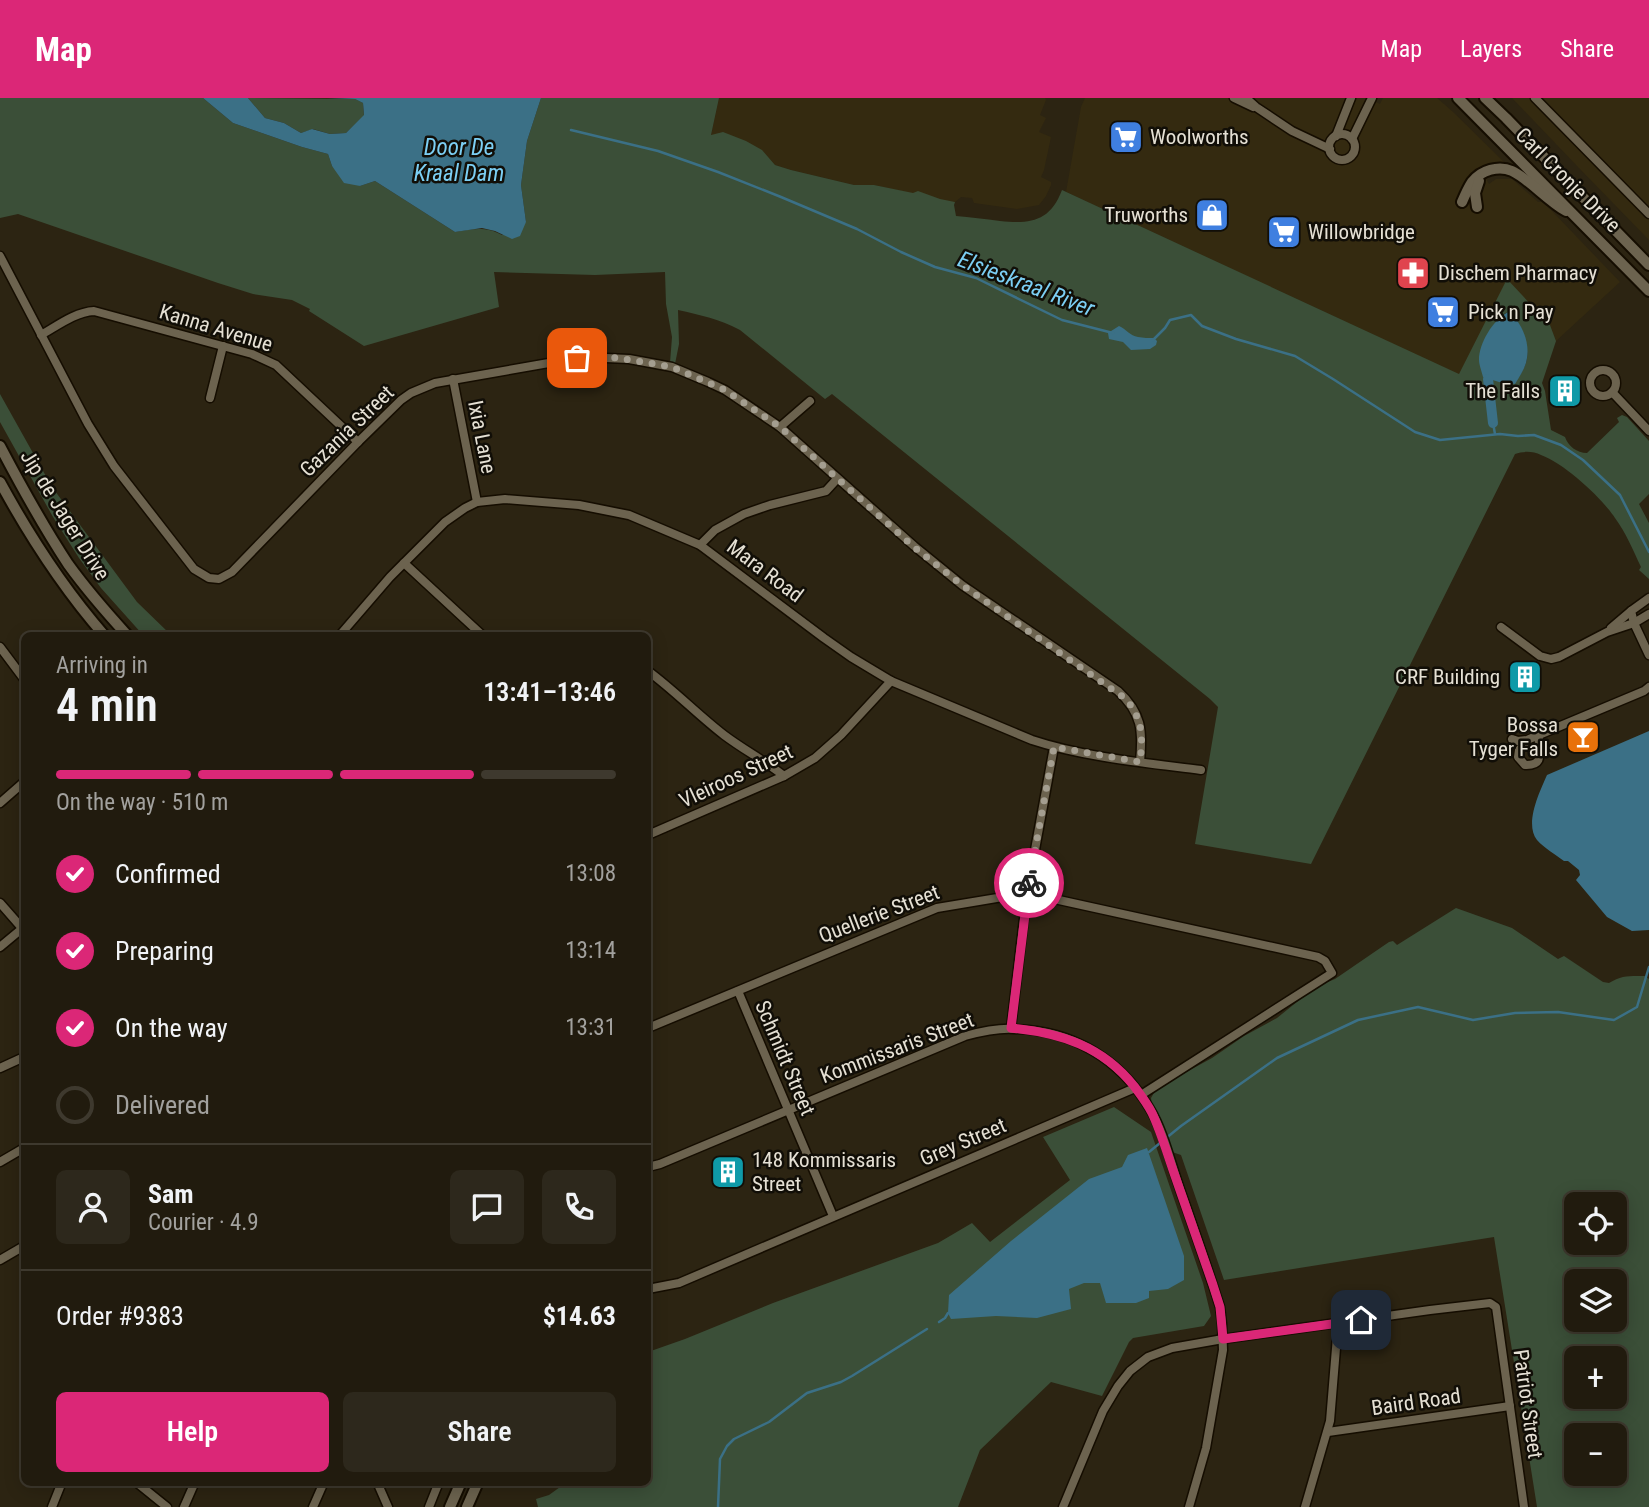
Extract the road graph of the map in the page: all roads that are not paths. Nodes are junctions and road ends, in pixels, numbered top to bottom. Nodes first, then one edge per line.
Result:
1 (1234, 98) edge
2 (1246, 98) edge
3 (1351, 98) edge
4 (1372, 98) edge
5 (1458, 98) edge
6 (1485, 98) edge
7 (1535, 98) edge
8 (1256, 107) junction
9 (1335, 137) junction
10 (1310, 138) junction
11 (1352, 139) junction
12 (1330, 149) junction
13 (1480, 175) junction
14 (1462, 202) dead end
15 (1477, 207) dead end
16 (1649, 214) edge
17 (1579, 219) junction
18 (0, 256) edge
19 (1649, 265) edge
20 (1649, 290) edge
21 (41, 335) junction
22 (223, 346) junction
23 (453, 379) junction
24 (1612, 392) dead end
25 (210, 398) dead end
26 (810, 401) dead end
27 (780, 427) junction
28 (1649, 431) edge
29 (358, 442) junction
30 (0, 446) edge
31 (837, 479) junction
32 (0, 482) edge
33 (477, 502) junction
34 (700, 545) junction
35 (404, 564) junction
36 (1649, 598) edge
37 (1630, 611) junction
38 (1649, 614) edge
39 (1634, 623) junction
40 (1501, 627) dead end
41 (101, 632) edge
42 (124, 632) edge
43 (343, 632) edge
44 (478, 632) edge
45 (1607, 632) junction
46 (0, 647) edge
47 (1649, 655) edge
48 (651, 674) edge
49 (21, 675) edge
50 (891, 681) junction
51 (1649, 687) edge
52 (1539, 736) junction
53 (1512, 739) dead end
54 (1527, 740) junction
55 (1054, 747) junction
56 (1140, 762) junction
57 (1201, 770) dead end
58 (784, 776) junction
59 (21, 785) edge
60 (0, 803) edge
61 (651, 834) edge
62 (1027, 893) junction
63 (0, 903) edge
64 (21, 926) edge
65 (21, 930) edge
66 (0, 947) edge
67 (1332, 973) joint
68 (738, 991) junction
69 (651, 1027) edge
70 (1011, 1028) junction
71 (21, 1058) edge
72 (0, 1068) edge
73 (1138, 1091) junction
74 (788, 1110) junction
75 (21, 1149) edge
76 (0, 1162) edge
77 (651, 1166) edge
78 (832, 1216) junction
79 (21, 1248) edge
80 (0, 1260) edge
81 (651, 1288) edge
82 (1338, 1324) junction
83 (1223, 1339) junction
84 (1510, 1406) junction
85 (1328, 1432) junction
86 (60, 1486) edge
87 (141, 1486) edge
88 (193, 1486) edge
89 (322, 1486) edge
90 (379, 1486) edge
91 (437, 1486) edge
92 (459, 1486) edge
93 (476, 1486) edge
94 (52, 1507) edge
95 (167, 1507) edge
96 (184, 1507) edge
97 (313, 1507) edge
98 (388, 1507) edge
99 (429, 1507) edge
100 (450, 1507) edge
101 (467, 1507) edge
102 (1063, 1507) edge
103 (1189, 1507) edge
104 (1305, 1507) edge
105 (1524, 1507) edge

1 - 8 street
2 - 8 street
3 - 9 street
4 - 11 street
5 - 17 main road, Carl Cronje Drive
6 - 19 main road, Carl Cronje Drive
7 - 16 street
8 - 10 street
9 - 10 street
9 - 11 street
9 - 12 street
10 - 12 street
11 - 12 street
13 - 14 main road
13 - 15 main road
13 - 17 main road
17 - 20 main road, Carl Cronje Drive
18 - 21 street, Gazania Street
21 - 22 street, Kanna Avenue
21 - 29 street, Gazania Street
22 - 25 street
22 - 29 street, Kanna Avenue
23 - 27 street, Gazania Street
23 - 29 street, Gazania Street
23 - 33 street, Ixia Lane
24 - 28 street
26 - 27 street
27 - 31 street, Gazania Street
30 - 42 main road, Jip de Jager Drive
31 - 34 street
31 - 56 street, Gazania Street
32 - 41 main road, Jip de Jager Drive
33 - 34 street, Mara Road
33 - 35 street, Mara Road
34 - 50 street, Mara Road
35 - 43 street, Mara Road
35 - 44 street
36 - 37 street
37 - 39 street
37 - 45 street
38 - 39 street
39 - 45 street
39 - 47 street
40 - 45 street
46 - 49 street
48 - 58 street
50 - 55 street, Mara Road
50 - 58 street, Vleiroos Street
51 - 52 street
52 - 54 street
52 - 54 street
53 - 54 street
55 - 56 street, Mara Road
55 - 62 street
56 - 57 street, Mara Road
58 - 61 street, Vleiroos Street
59 - 60 street
62 - 67 street, Quellerie Street
62 - 68 street, Quellerie Street
62 - 70 street
63 - 64 street
65 - 66 street
67 - 73 street, Grey Street
68 - 69 street, Quellerie Street
68 - 74 street, Schmidt Street
70 - 73 street, Kommissaris Street
70 - 74 street, Kommissaris Street
71 - 72 street
73 - 78 street, Grey Street
73 - 83 street, Kommissaris Street
74 - 77 street, Kommissaris Street
74 - 78 street, Schmidt Street
75 - 76 street
78 - 81 street, Grey Street
79 - 80 street
82 - 83 street
82 - 84 street, Patriot Street
82 - 85 street
83 - 102 street
83 - 103 street, Kommissaris Street
84 - 85 street, Baird Road
84 - 105 street, Patriot Street
85 - 104 street
86 - 94 street
87 - 95 street
88 - 96 street
89 - 97 street
90 - 98 street
91 - 99 street
92 - 100 main road
93 - 101 main road

